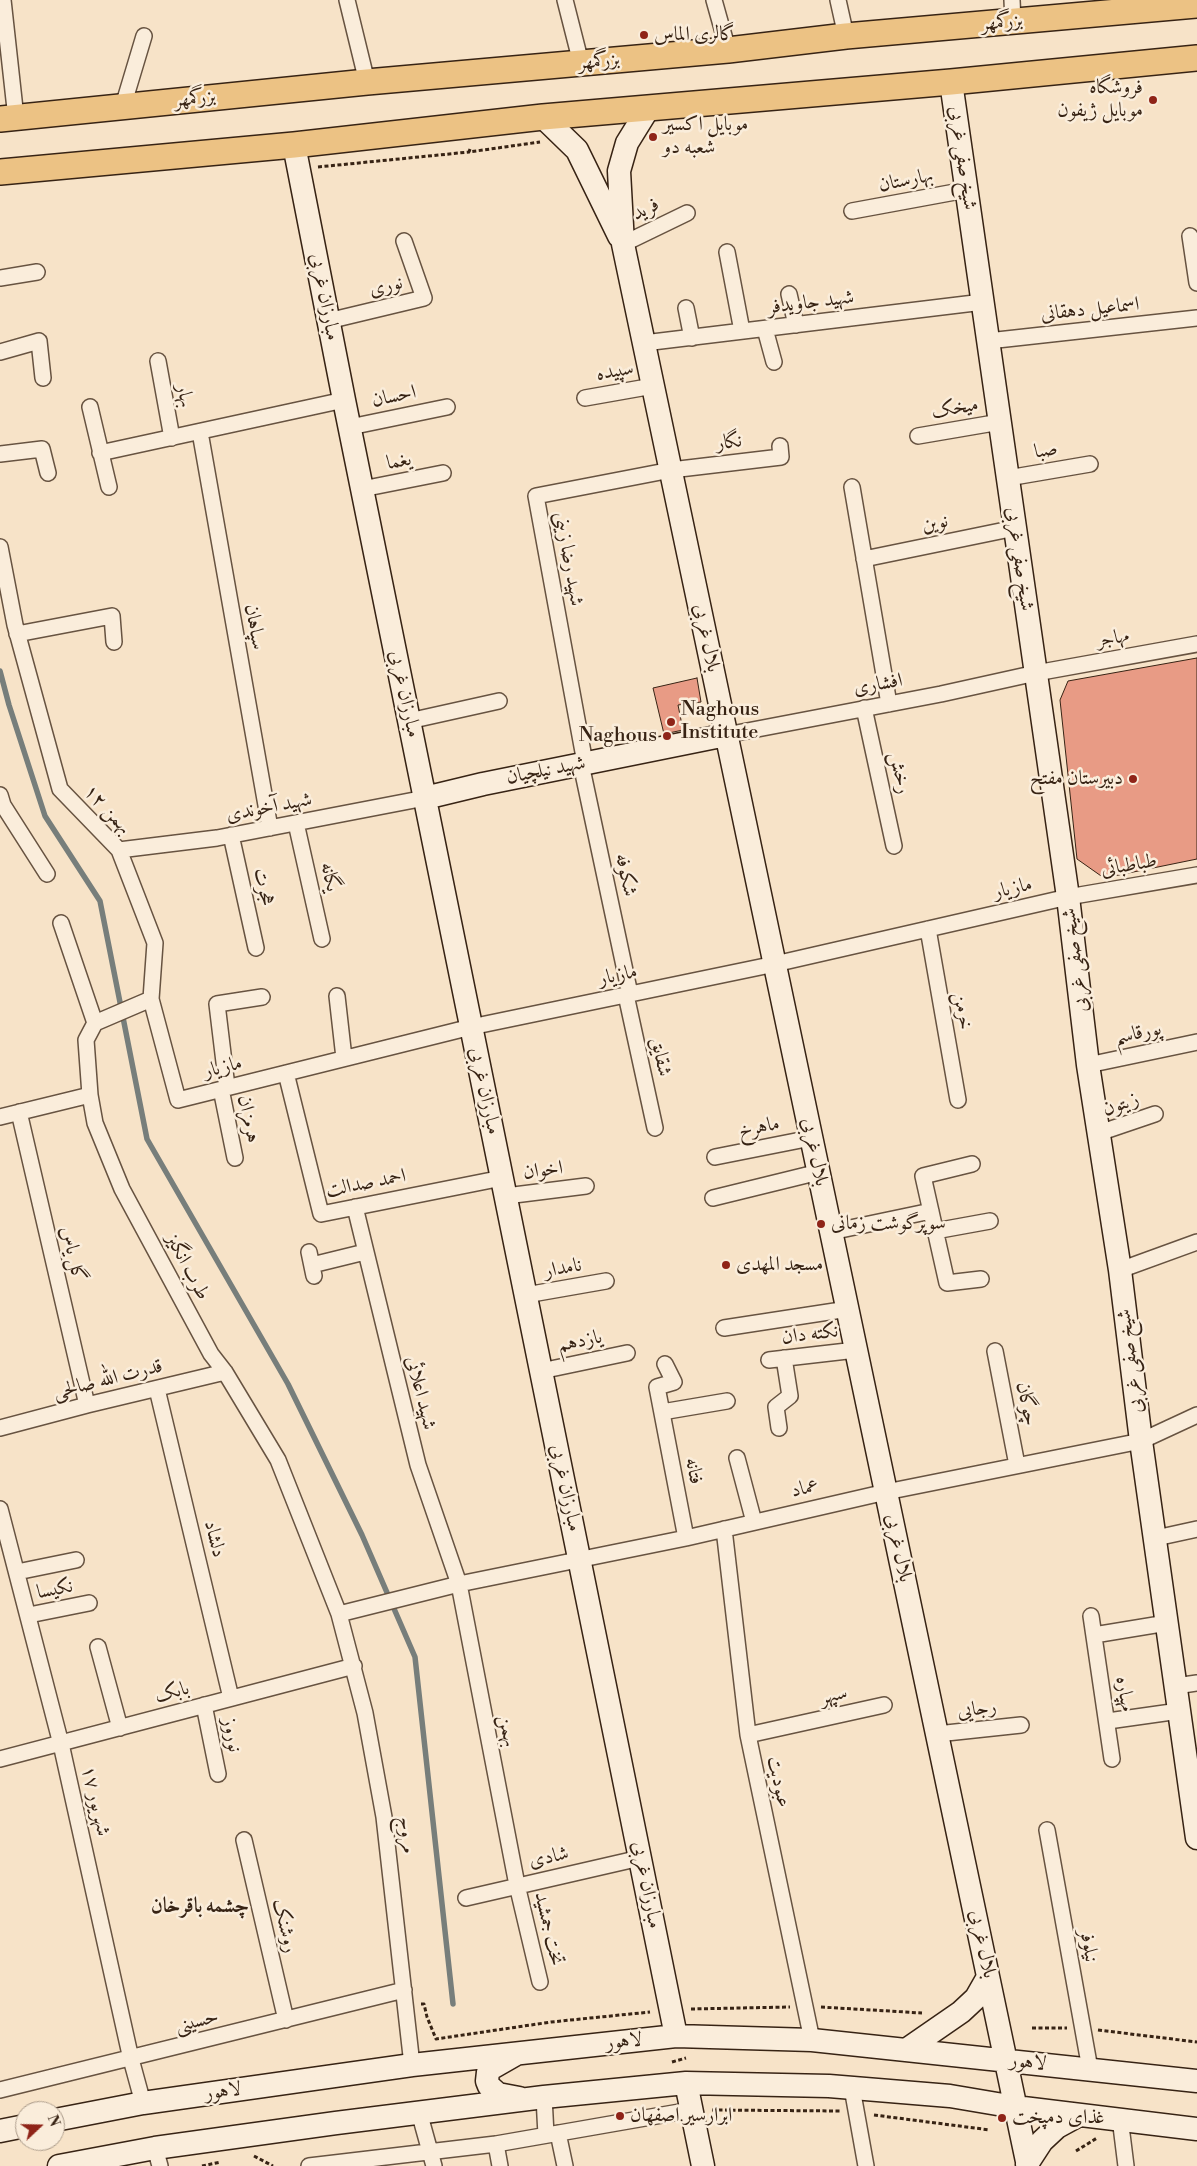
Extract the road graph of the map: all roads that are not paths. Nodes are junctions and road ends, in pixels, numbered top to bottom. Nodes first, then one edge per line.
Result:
1 (4, 0) edge
2 (347, 0) edge
3 (565, 0) edge
4 (714, 0) edge
5 (838, 0) edge
6 (1197, 5) edge
7 (1012, 11) edge
8 (144, 36) dead end
9 (846, 36) junction
10 (728, 50) junction
11 (1197, 58) edge
12 (581, 64) junction
13 (367, 82) junction
14 (950, 82) junction
15 (124, 106) junction
16 (648, 109) junction
17 (543, 117) junction
18 (8, 118) edge
19 (294, 145) junction
20 (0, 172) edge
21 (966, 190) junction
22 (852, 211) dead end
23 (687, 213) dead end
24 (1190, 236) dead end
25 (404, 241) dead end
26 (623, 244) junction
27 (727, 252) dead end
28 (37, 272) dead end
29 (0, 278) edge
30 (1197, 283) edge
31 (789, 294) dead end
32 (983, 302) junction
33 (686, 308) dead end
34 (1197, 318) edge
35 (328, 321) junction
36 (796, 325) junction
37 (765, 329) junction
38 (742, 331) junction
39 (692, 338) junction
40 (988, 340) junction
41 (644, 343) junction
42 (0, 352) edge
43 (158, 361) dead end
44 (774, 362) dead end
45 (43, 378) dead end
46 (653, 386) junction
47 (585, 398) dead end
48 (344, 400) junction
49 (447, 406) dead end
50 (90, 407) dead end
51 (1000, 422) junction
52 (350, 427) junction
53 (200, 432) junction
54 (918, 436) dead end
55 (172, 438) junction
56 (780, 446) dead end
57 (100, 453) junction
58 (0, 454) edge
59 (1090, 464) dead end
60 (671, 470) junction
61 (48, 473) dead end
62 (443, 473) dead end
63 (1008, 478) junction
64 (108, 487) dead end
65 (852, 487) dead end
66 (362, 489) junction
67 (1015, 528) junction
68 (0, 547) edge
69 (864, 559) junction
70 (17, 634) junction
71 (114, 642) dead end
72 (1197, 644) edge
73 (1036, 673) junction
74 (499, 701) dead end
75 (889, 704) junction
76 (864, 708) junction
77 (409, 721) junction
78 (726, 735) junction
79 (583, 764) junction
80 (0, 795) edge
81 (425, 798) junction
82 (296, 823) junction
83 (270, 828) junction
84 (231, 835) junction
85 (894, 846) dead end
86 (119, 850) junction
87 (47, 874) dead end
88 (1197, 875) edge
89 (1068, 897) junction
90 (61, 923) dead end
91 (928, 929) junction
92 (322, 939) dead end
93 (256, 948) dead end
94 (775, 964) junction
95 (628, 994) junction
96 (337, 996) dead end
97 (262, 997) dead end
98 (151, 999) junction
99 (95, 1023) junction
100 (471, 1026) junction
101 (1197, 1042) edge
102 (344, 1058) junction
103 (1088, 1065) junction
104 (286, 1073) junction
105 (224, 1088) junction
106 (90, 1095) junction
107 (178, 1100) joint
108 (958, 1100) dead end
109 (19, 1112) junction
110 (1156, 1114) dead end
111 (0, 1117) edge
112 (655, 1128) dead end
113 (1099, 1134) junction
114 (812, 1138) junction
115 (715, 1157) dead end
116 (235, 1158) dead end
117 (972, 1164) dead end
118 (819, 1172) junction
119 (586, 1186) dead end
120 (504, 1187) junction
121 (713, 1198) dead end
122 (356, 1207) junction
123 (931, 1211) junction
124 (990, 1221) dead end
125 (935, 1231) junction
126 (831, 1232) junction
127 (1197, 1242) edge
128 (365, 1252) junction
129 (312, 1264) dead end
130 (1120, 1270) junction
131 (981, 1279) dead end
132 (606, 1281) dead end
133 (526, 1295) junction
134 (848, 1309) junction
135 (724, 1328) dead end
136 (856, 1350) junction
137 (995, 1351) dead end
138 (627, 1353) dead end
139 (784, 1358) junction
140 (769, 1360) dead end
141 (665, 1364) dead end
142 (541, 1371) junction
143 (225, 1372) junction
144 (157, 1389) junction
145 (727, 1401) dead end
146 (87, 1405) junction
147 (662, 1412) junction
148 (1197, 1415) edge
149 (0, 1428) edge
150 (779, 1428) dead end
151 (1141, 1440) junction
152 (737, 1458) dead end
153 (1018, 1465) junction
154 (886, 1492) junction
155 (0, 1509) edge
156 (754, 1522) junction
157 (724, 1529) junction
158 (1197, 1529) edge
159 (686, 1538) junction
160 (1156, 1538) junction
161 (76, 1560) dead end
162 (580, 1560) junction
163 (17, 1572) junction
164 (459, 1584) junction
165 (89, 1603) dead end
166 (339, 1614) junction
167 (28, 1616) junction
168 (1090, 1616) dead end
169 (1167, 1623) junction
170 (1094, 1635) junction
171 (98, 1647) dead end
172 (354, 1666) junction
173 (1186, 1684) edge
174 (231, 1698) junction
175 (204, 1705) junction
176 (884, 1705) dead end
177 (1179, 1711) junction
178 (1108, 1721) junction
179 (1021, 1724) dead end
180 (120, 1728) junction
181 (937, 1734) junction
182 (748, 1735) junction
183 (61, 1744) junction
184 (0, 1759) edge
185 (1112, 1759) dead end
186 (218, 1774) dead end
187 (1047, 1830) dead end
188 (1197, 1838) edge
189 (244, 1840) dead end
190 (640, 1858) junction
191 (517, 1885) junction
192 (466, 1898) dead end
193 (988, 1977) junction
194 (540, 1982) dead end
195 (404, 1990) junction
196 (286, 2020) junction
197 (676, 2036) junction
198 (812, 2040) junction
199 (906, 2050) junction
200 (521, 2053) junction
201 (131, 2059) junction
202 (1006, 2060) junction
203 (412, 2065) junction
204 (1090, 2069) junction
205 (1197, 2081) edge
206 (686, 2083) junction
207 (852, 2088) junction
208 (0, 2090) edge
209 (536, 2098) junction
210 (143, 2103) junction
211 (1015, 2107) junction
212 (691, 2110) junction
213 (419, 2112) junction
214 (1079, 2115) junction
215 (65, 2118) edge
216 (1120, 2118) junction
217 (15, 2128) edge
218 (1197, 2129) edge
219 (0, 2131) edge
220 (552, 2134) junction
221 (496, 2144) junction
222 (157, 2157) edge
223 (431, 2159) edge
224 (1028, 2165) edge
225 (59, 2166) edge
226 (309, 2166) edge
227 (500, 2166) edge
228 (565, 2166) edge
229 (703, 2166) edge
230 (866, 2166) edge
231 (1126, 2166) edge

1 - 18 street
2 - 13 street
3 - 12 street
4 - 10 street
5 - 9 street
6 - 7 main road, بزرگمهر
7 - 9 main road, بزرگمهر
8 - 15 street
9 - 10 main road, بزرگمهر
10 - 12 main road, بزرگمهر
11 - 14 main road
12 - 13 main road, بزرگمهر
13 - 15 main road, بزرگمهر
14 - 16 main road
14 - 21 street, شیخ صفی غربی
15 - 18 main road, بزرگمهر
16 - 17 main road
16 - 26 street
17 - 19 main road
17 - 26 street
19 - 20 main road
19 - 35 street, مبارزان غربی
21 - 22 street, بهارستان
21 - 32 street, شیخ صفی غربی
23 - 26 street, فرید
24 - 30 street
25 - 35 street, نوری
26 - 41 street, بلال غربی
27 - 38 street
28 - 29 street
31 - 36 street
32 - 36 street, شهید جاویدفر
32 - 40 street, شیخ صفی غربی
33 - 39 street
34 - 40 street, اسماعیل دهقانی
35 - 48 street, مبارزان غربی
36 - 37 street, شهید جاویدفر
37 - 38 street, شهید جاویدفر
37 - 44 street
38 - 39 street, شهید جاویدفر
39 - 41 street, شهید جاویدفر
40 - 51 street, شیخ صفی غربی
41 - 46 street, بلال غربی
42 - 45 street
43 - 55 street, بهار
46 - 47 street, سپیده
46 - 60 street, بلال غربی
48 - 52 street, مبارزان غربی
48 - 53 street
49 - 52 street, احسان
50 - 57 street
51 - 54 street, میخک
51 - 63 street, شیخ صفی غربی
52 - 66 street, مبارزان غربی
53 - 55 street
53 - 83 street, سپاهان
55 - 57 street
56 - 60 street, نگار
57 - 64 street
58 - 61 street
59 - 63 street, صبا
60 - 78 street, بلال غربی
60 - 79 street, شهید رضا زینی
62 - 66 street, یغما
63 - 67 street, شیخ صفی غربی
65 - 69 street
66 - 77 street, مبارزان غربی
67 - 69 street, نوین
67 - 73 street, شیخ صفی غربی
68 - 70 street, ۱۲ بهمن
69 - 75 street
70 - 71 street
70 - 86 street, ۱۲ بهمن
72 - 73 street, مهاجر
73 - 75 street, افشاری
73 - 89 street, شیخ صفی غربی
74 - 77 street
75 - 76 street, افشاری
76 - 78 street, افشاری
76 - 85 street, رخش
77 - 81 street, مبارزان غربی
78 - 79 street, شهید نیلچیان
78 - 94 street, بلال غربی
79 - 81 street, شهید نیلچیان
79 - 95 street, شکوفه
80 - 87 street
81 - 82 street, شهید آخوندی
81 - 100 street, مبارزان غربی
82 - 83 street, شهید آخوندی
82 - 92 street, یگانه
83 - 84 street, شهید آخوندی
84 - 86 street, شهید آخوندی
84 - 93 street, هجرت
86 - 98 street, ۱۲ بهمن
88 - 89 street, طباطبائی
89 - 91 street, مازیار
89 - 103 street, شیخ صفی غربی
90 - 99 street
91 - 94 street, مازیار
91 - 108 street, خرمن
94 - 95 street, مازیار
94 - 114 street, بلال غربی
95 - 100 street, مازیار
95 - 112 street, شقایق
96 - 102 street
97 - 105 street, هرمزان
98 - 99 street
98 - 107 street, ۱۲ بهمن
99 - 106 street, طرب انگیز
100 - 102 street, مازیار
100 - 120 street, مبارزان غربی
101 - 103 street, پورقاسم
102 - 104 street, مازیار
103 - 113 street, شیخ صفی غربی
104 - 105 street, مازیار
104 - 122 street, احمد صدالت
105 - 107 street, مازیار
105 - 116 street, هرمزان
106 - 109 street
106 - 143 street, طرب انگیز
109 - 111 street
109 - 146 street, گل یاس
110 - 113 street, زیتون
113 - 130 street, شیخ صفی غربی
114 - 115 street, ماهرخ
114 - 118 street, بلال غربی
117 - 123 street
118 - 121 street
118 - 126 street, بلال غربی
119 - 120 street, اخوان
120 - 122 street, احمد صدالت
120 - 133 street, مبارزان غربی
122 - 128 street, شهید اعلائی
123 - 125 street
123 - 126 street
124 - 125 street
125 - 131 street
126 - 134 street, بلال غربی
127 - 130 street
128 - 129 street
128 - 164 street, شهید اعلائی
130 - 151 street, شیخ صفی غربی
132 - 133 street, نامدار
133 - 142 street, مبارزان غربی
134 - 135 street
134 - 136 street, بلال غربی
136 - 139 street, نکته دان
136 - 154 street, بلال غربی
137 - 153 street, چوگان
138 - 142 street, یازدهم
139 - 140 street, نکته دان
139 - 150 street
141 - 147 street, فتانه
142 - 162 street, مبارزان غربی
143 - 144 street, قدرت الله صالحی
143 - 166 street, طرب انگیز
144 - 146 street, قدرت الله صالحی
144 - 174 street, دلشاد
145 - 147 street
146 - 149 street, قدرت الله صالحی
147 - 159 street, فتانه
148 - 151 street, عماد
151 - 153 street, عماد
151 - 160 street, شیخ صفی غربی
152 - 156 street
153 - 154 street, عماد
154 - 156 street, عماد
154 - 181 street, بلال غربی
155 - 163 street, ۱۷ شهریور
156 - 157 street, عماد
157 - 159 street, عماد
157 - 182 street, عبودیت
158 - 160 street
159 - 162 street, عماد
160 - 169 street, شیخ صفی غربی
161 - 163 street
162 - 164 street, عماد
162 - 190 street, مبارزان غربی
163 - 167 street, ۱۷ شهریور
164 - 166 street, عماد
164 - 191 street, بهمن
165 - 167 street, نکیسا
166 - 172 street, مروج
167 - 183 street, ۱۷ شهریور
168 - 170 street, مهپاره
169 - 170 street
169 - 173 street, شیخ صفی غربی
170 - 178 street, مهپاره
171 - 180 street
172 - 174 street, بابک
172 - 195 street, مروج
173 - 177 street, شیخ صفی غربی
174 - 175 street, بابک
175 - 180 street, بابک
175 - 186 street, نوروز
176 - 182 street, سپهر
177 - 178 street
177 - 188 street, شیخ صفی غربی
178 - 185 street, مهپاره
179 - 181 street, رجایی
180 - 183 street, بابک
181 - 193 street, بلال غربی
182 - 198 street, عبودیت
183 - 184 street, بابک
183 - 201 street, ۱۷ شهریور
187 - 204 street, نیلوفر
189 - 196 street, روشنک
190 - 191 street, شادی
190 - 197 street, مبارزان غربی
191 - 192 street, شادی
191 - 194 street, تخت جمشید
193 - 199 street
193 - 202 street, بلال غربی
195 - 196 street, حسینی
195 - 203 street, مروج
196 - 201 street, حسینی
197 - 198 street, لاهور
197 - 200 street, لاهور
198 - 199 street, لاهور
199 - 202 street, لاهور
200 - 203 street, لاهور
200 - 209 street
201 - 208 street, حسینی
201 - 210 street, ۱۷ شهریور
202 - 204 street, لاهور
202 - 211 street, بلال غربی
203 - 210 street, لاهور
204 - 205 street, لاهور
206 - 207 street
206 - 209 street
206 - 212 street
207 - 211 street
207 - 230 street
209 - 213 street
209 - 220 street
210 - 215 street, لاهور
211 - 214 street
211 - 224 street, بلال غربی
212 - 220 street
212 - 229 street
213 - 222 street
213 - 223 street
214 - 216 street
214 - 224 street
216 - 218 street
216 - 231 street
217 - 219 street
220 - 221 street
220 - 228 street
221 - 223 street
221 - 227 street
222 - 225 street
223 - 226 street

